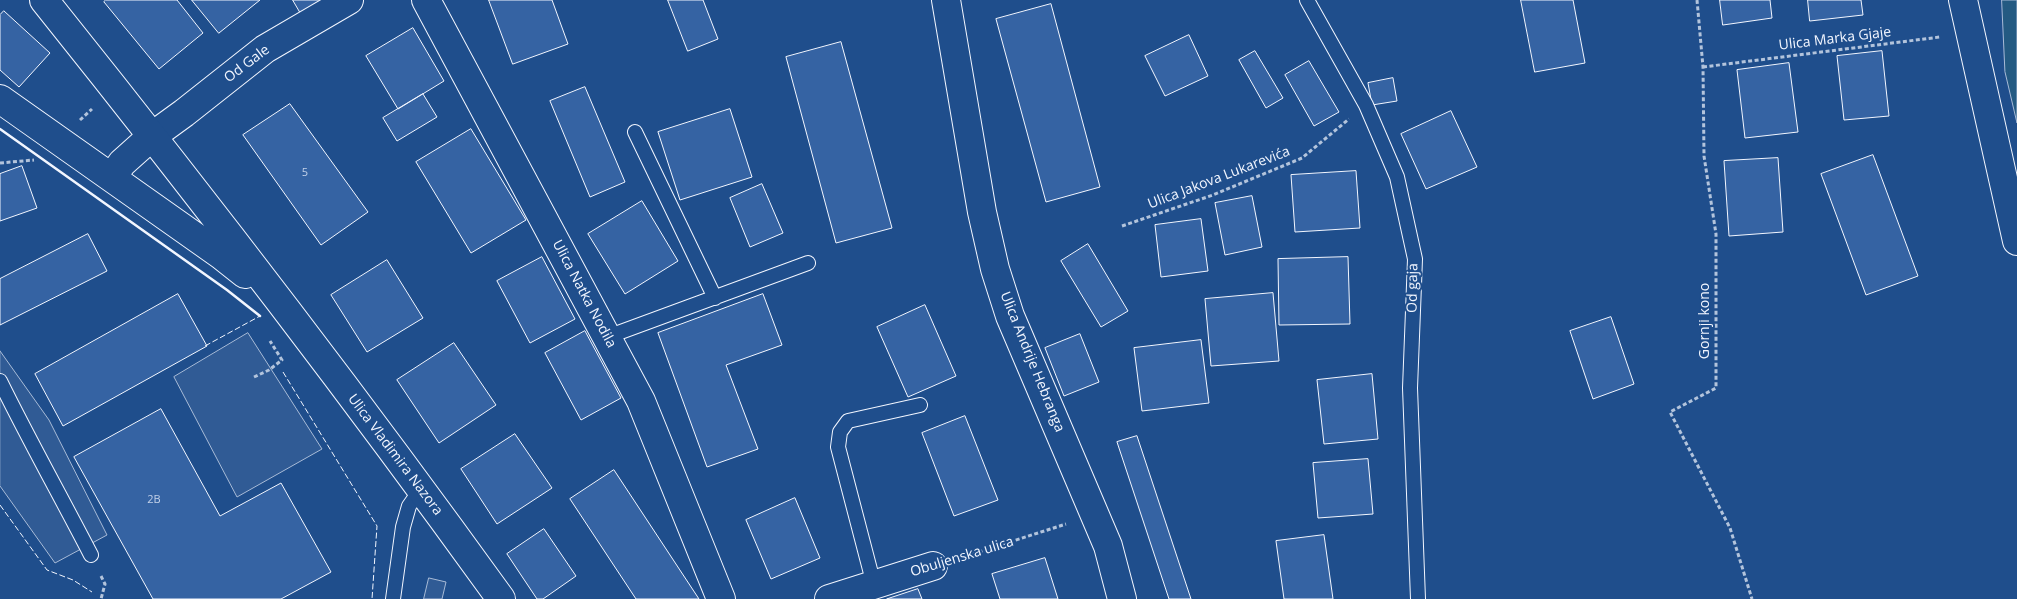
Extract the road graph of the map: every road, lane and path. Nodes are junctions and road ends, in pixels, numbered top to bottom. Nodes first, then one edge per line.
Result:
1 (44, 0) edge
2 (349, 0) edge
3 (426, 0) edge
4 (946, 0) edge
5 (1307, 0) edge
6 (1698, 0) edge
7 (1963, 0) edge
8 (1969, 33) junction
9 (1703, 67) junction
10 (115, 90) junction
11 (0, 99) edge
12 (1366, 105) junction
13 (635, 132) dead end
14 (151, 137) junction
15 (54, 150) junction
16 (0, 163) edge
17 (112, 177) junction
18 (1122, 226) dead end
19 (2017, 241) edge
20 (808, 263) dead end
21 (715, 298) junction
22 (288, 313) junction
23 (607, 337) junction
24 (254, 377) dead end
25 (0, 381) edge
26 (920, 405) dead end
27 (421, 488) junction
28 (1095, 515) junction
29 (91, 555) dead end
30 (933, 566) joint
31 (874, 585) junction
32 (393, 599) edge
33 (500, 599) edge
34 (721, 599) edge
35 (829, 599) edge
36 (1122, 599) edge
37 (1418, 599) edge
38 (1752, 599) edge

1 - 10 street, Ulica Vladimira Nazora
2 - 14 street, Od Gale
3 - 23 street, Ulica Natka Nodila
4 - 28 street, Ulica Andrije Hebranga
5 - 12 lane, Od gaja
6 - 9 path, Gornji kono
7 - 8 street
8 - 9 path, Ulica Marka Gjaje
8 - 19 street
9 - 38 path, Gornji kono
10 - 14 street, Ulica Vladimira Nazora
10 - 15 path
11 - 15 street, Ulica Vladimira Nazora
12 - 18 path, Ulica Jakova Lukarevića
12 - 37 lane, Od gaja
13 - 21 lane
14 - 17 street, Od Gale
14 - 22 street, Ulica Vladimira Nazora
15 - 16 path
15 - 17 street, Ulica Vladimira Nazora
17 - 22 street, Ulica Vladimira Nazora
20 - 21 lane
21 - 23 lane
22 - 24 path
22 - 27 street, Ulica Vladimira Nazora
23 - 34 street, Ulica Natka Nodila
25 - 29 lane
26 - 31 lane
27 - 32 lane
27 - 33 street, Ulica Vladimira Nazora
28 - 30 path, Obuljenska ulica
28 - 36 street, Ulica Andrije Hebranga
30 - 31 street, Obuljenska ulica
31 - 35 street, Obuljenska ulica

